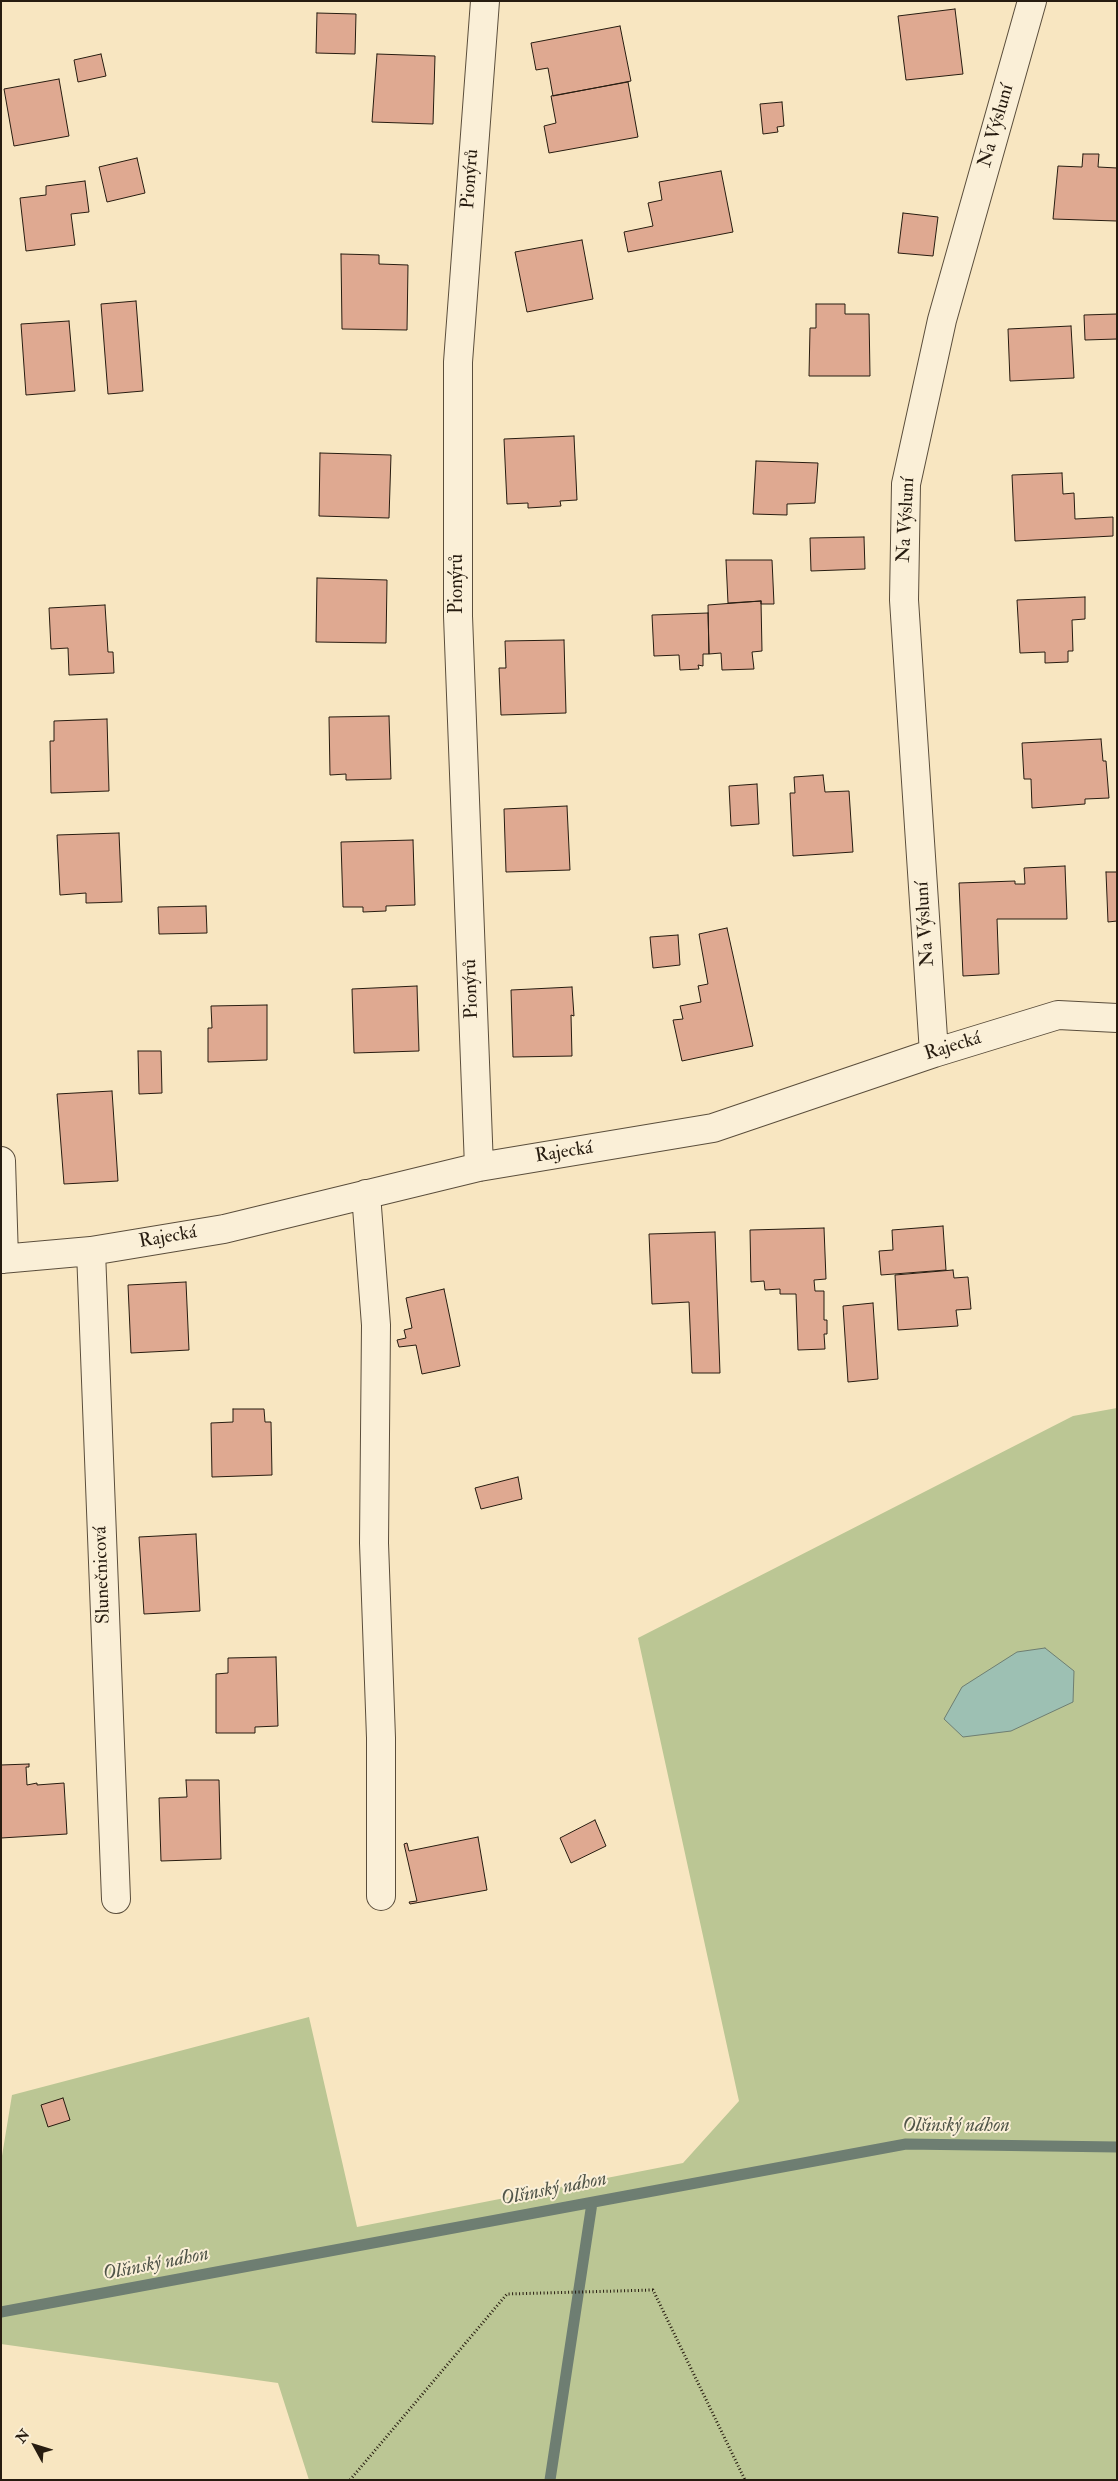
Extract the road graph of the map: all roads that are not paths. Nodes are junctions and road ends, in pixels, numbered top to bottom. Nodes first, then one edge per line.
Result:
1 (485, 1) edge
2 (1032, 1) edge
3 (1117, 1018) edge
4 (934, 1053) junction
5 (1, 1161) edge
6 (479, 1167) junction
7 (366, 1194) junction
8 (91, 1252) junction
9 (2, 1259) edge
10 (381, 1896) dead end
11 (116, 1898) dead end

1 - 6 street, Pionýrů
2 - 4 street, Na Výsluní
3 - 4 street, Rajecká
4 - 6 street, Rajecká
5 - 9 street
6 - 7 street, Rajecká
7 - 8 street, Rajecká
7 - 10 street
8 - 9 street, Rajecká
8 - 11 street, Slunečnicová

